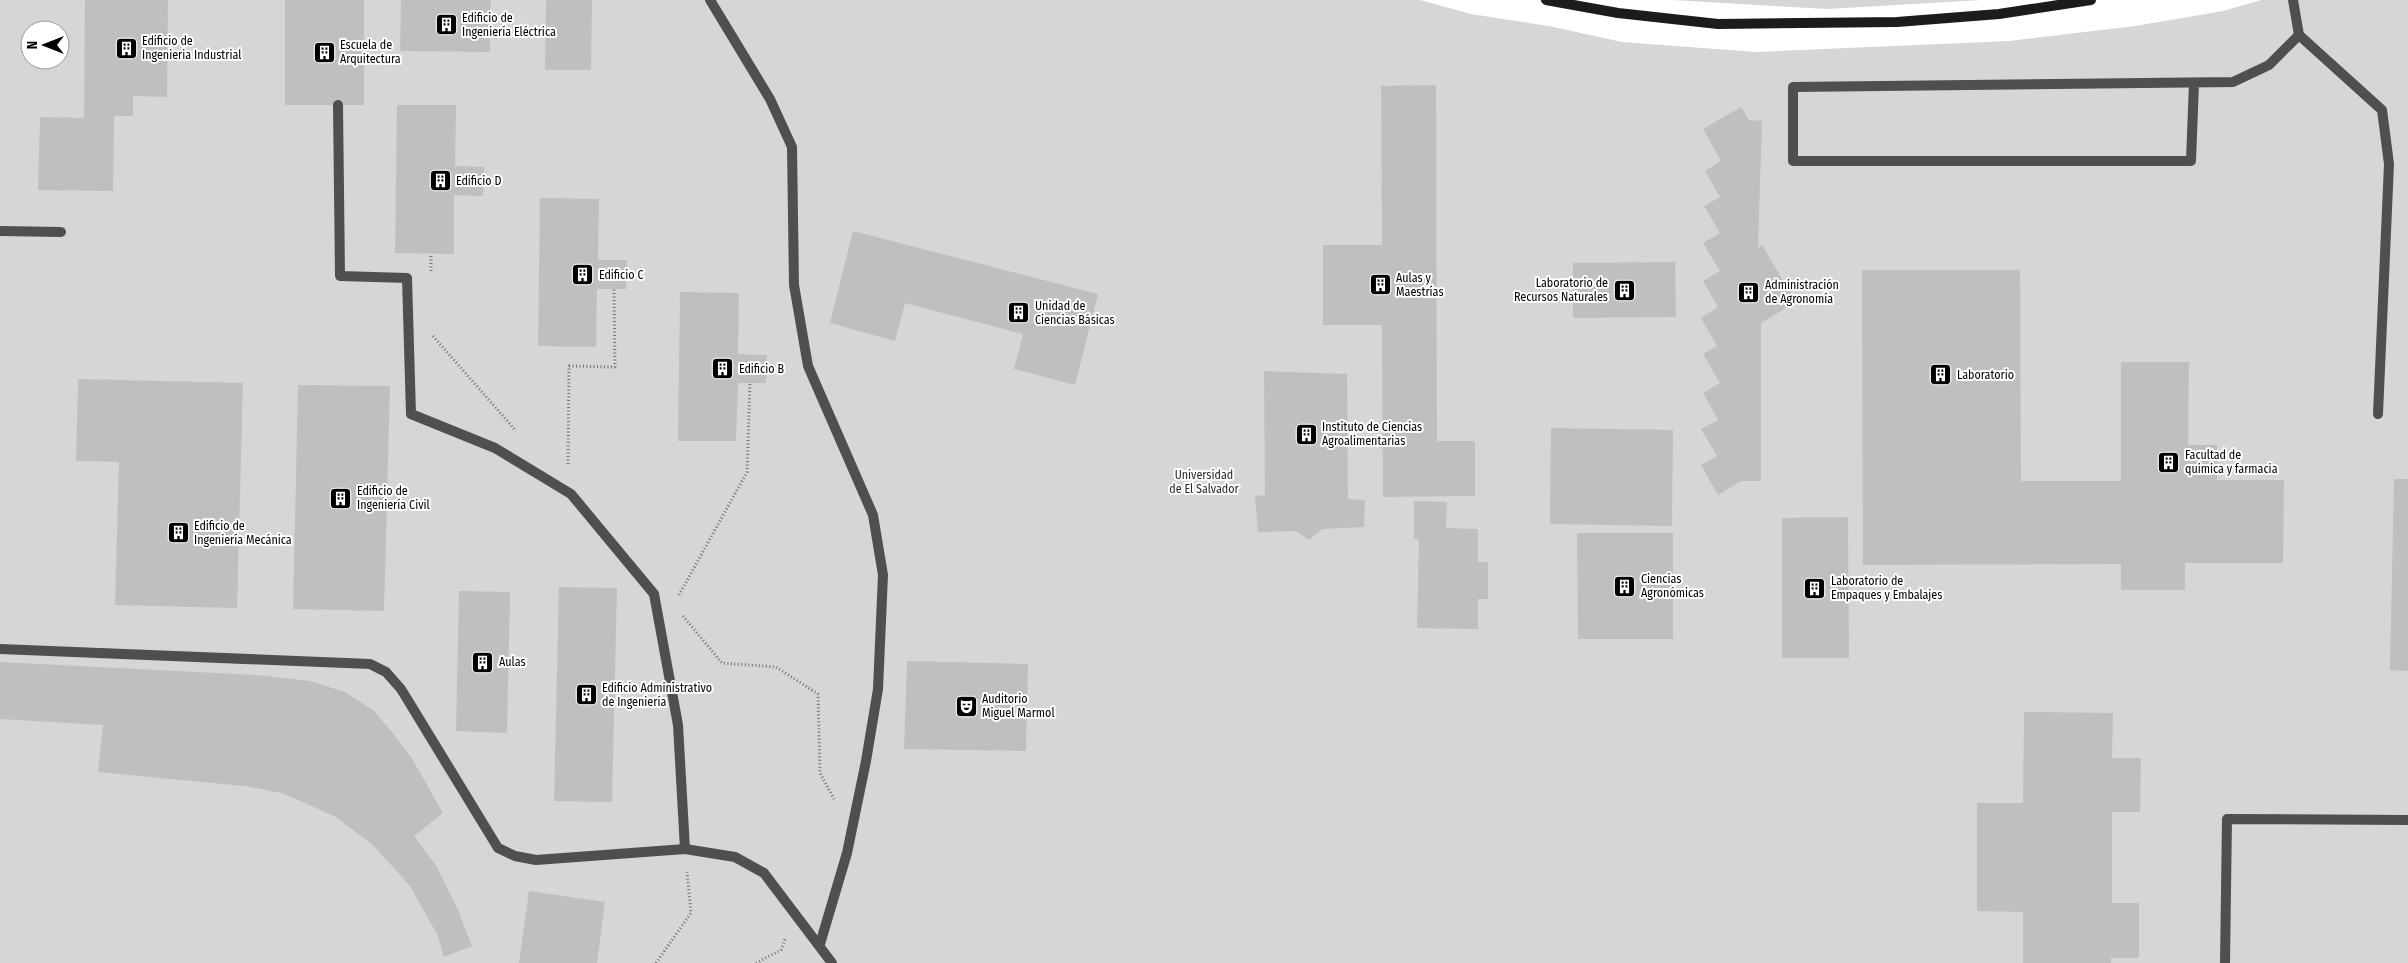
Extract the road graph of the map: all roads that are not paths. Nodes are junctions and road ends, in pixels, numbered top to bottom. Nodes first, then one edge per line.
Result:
1 (710, 0) edge
2 (1546, 0) edge
3 (2090, 0) edge
4 (2293, 0) edge
5 (2299, 35) junction
6 (2194, 84) junction
7 (338, 105) dead end
8 (0, 232) edge
9 (61, 232) dead end
10 (2378, 414) dead end
11 (0, 649) edge
12 (2408, 820) edge
13 (685, 849) junction
14 (820, 944) junction
15 (832, 963) edge
16 (2225, 963) edge

1 - 14 street
2 - 3 main road
4 - 5 street
5 - 6 street
5 - 10 street
6 - 6 street
7 - 13 street
8 - 9 street
11 - 13 street
12 - 16 street
13 - 14 street
14 - 15 street

